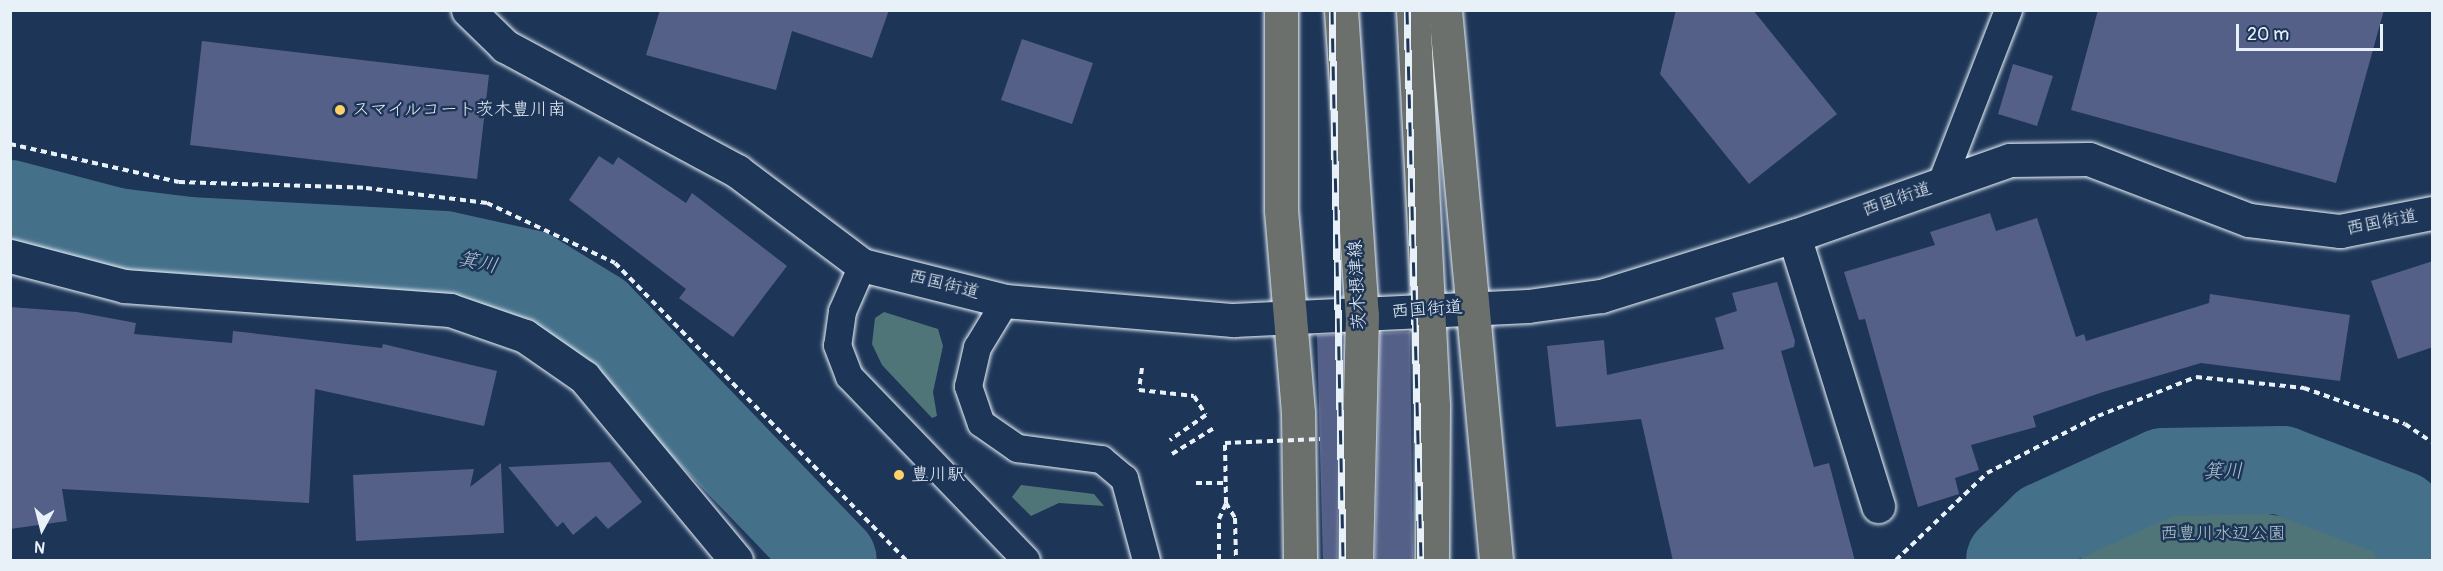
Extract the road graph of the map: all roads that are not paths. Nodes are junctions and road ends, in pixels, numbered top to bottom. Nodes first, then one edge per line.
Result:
1 (468, 10) edge
2 (1281, 10) edge
3 (1341, 10) edge
4 (1413, 10) edge
5 (1445, 10) edge
6 (2008, 10) edge
7 (1940, 185) junction
8 (2433, 213) edge
9 (1794, 236) junction
10 (10, 256) edge
11 (862, 265) junction
12 (1005, 301) junction
13 (1475, 306) junction
14 (1427, 310) junction
15 (1362, 315) junction
16 (1288, 320) junction
17 (1878, 506) dead end
18 (736, 561) edge
19 (1026, 561) edge
20 (1146, 561) edge
21 (1300, 561) edge
22 (1356, 561) edge
23 (1432, 561) edge
24 (1496, 561) edge

1 - 11 street, 西国街道
2 - 16 main road
3 - 15 main road, 茨木摂津線
4 - 14 main road
5 - 13 main road
6 - 7 lane
7 - 8 street, 西国街道
7 - 9 street, 西国街道
9 - 13 street, 西国街道
9 - 17 street
10 - 18 street
11 - 12 street, 西国街道
11 - 19 lane
12 - 16 street, 西国街道
12 - 20 lane
13 - 14 street, 西国街道
13 - 24 main road
14 - 15 street, 西国街道
14 - 23 main road
15 - 16 street, 西国街道
15 - 22 main road, 茨木摂津線
16 - 21 main road

